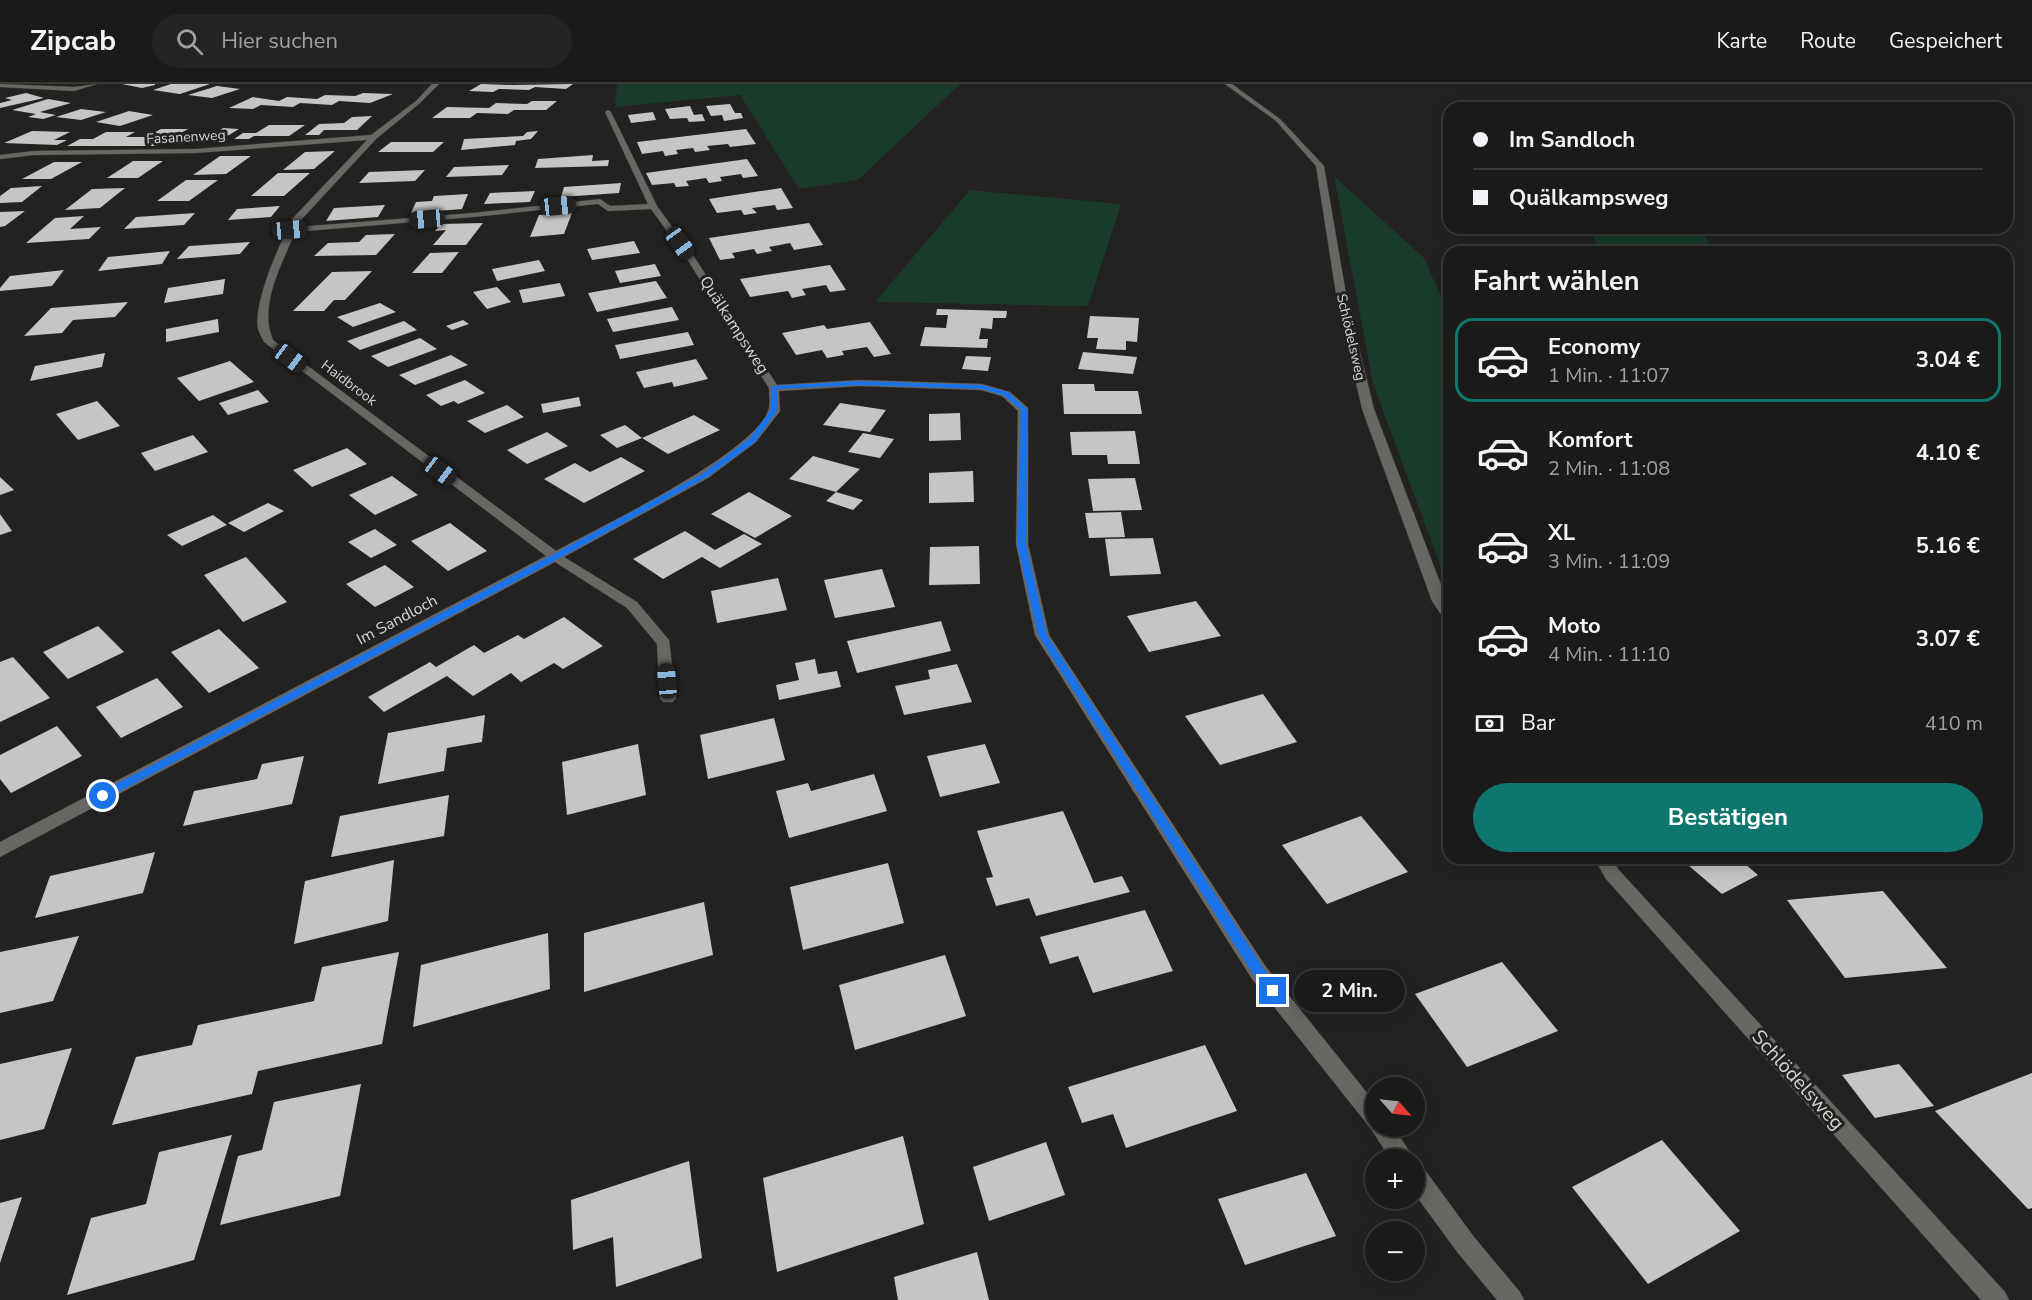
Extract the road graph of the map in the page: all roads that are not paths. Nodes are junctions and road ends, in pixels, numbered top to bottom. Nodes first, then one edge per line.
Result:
1 (94, 84) edge
2 (436, 84) edge
3 (1228, 84) edge
4 (0, 85) edge
5 (608, 112) dead end
6 (373, 137) junction
7 (0, 157) edge
8 (653, 206) junction
9 (290, 230) junction
10 (774, 388) junction
11 (555, 557) junction
12 (1443, 607) edge
13 (668, 698) dead end
14 (0, 850) edge
15 (1606, 864) edge
16 (1365, 1107) edge
17 (1425, 1189) edge
18 (1512, 1300) edge
19 (1997, 1300) edge

1 - 4 street
2 - 6 street, Haidbrook
3 - 12 street, Schlödelsweg
5 - 8 street, Quälkampsweg
6 - 7 street, Fasanenweg
6 - 9 street, Haidbrook
8 - 9 street
8 - 10 street, Quälkampsweg
9 - 11 street, Haidbrook
10 - 11 street, Im Sandloch
10 - 16 street, Quälkampsweg
11 - 13 street, Haidbrook
11 - 14 street, Im Sandloch
15 - 19 street, Schlödelsweg
17 - 18 street

